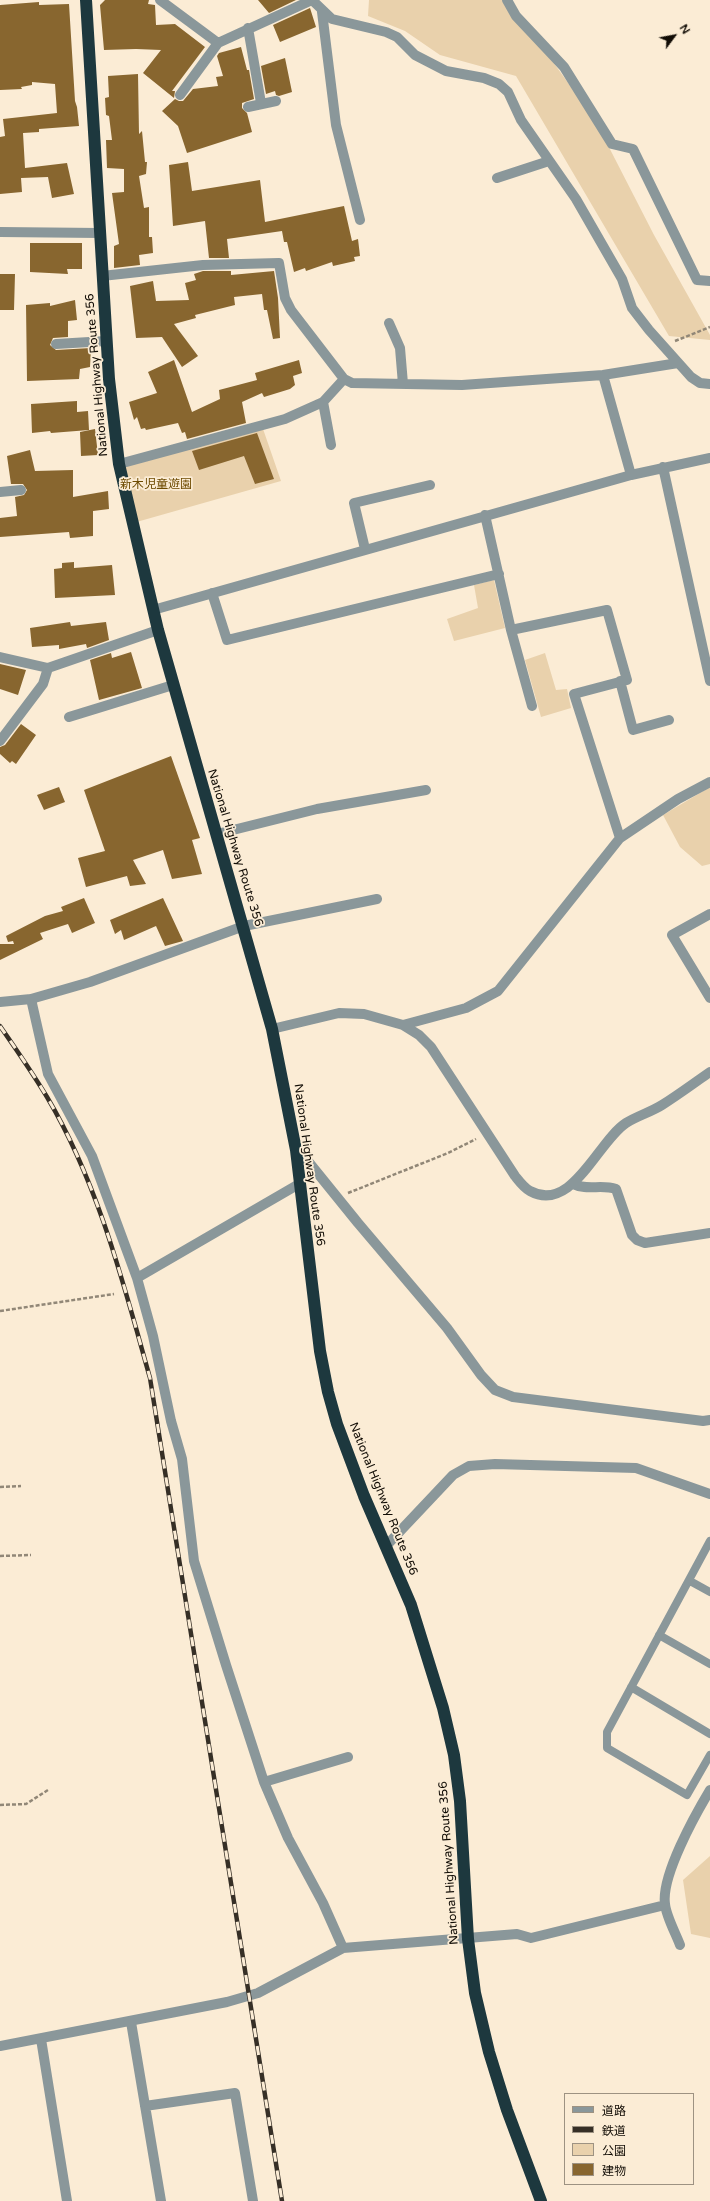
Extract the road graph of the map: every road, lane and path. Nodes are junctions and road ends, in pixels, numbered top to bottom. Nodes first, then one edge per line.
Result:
1 (86, 0) edge
2 (160, 0) edge
3 (312, 0) edge
4 (507, 0) edge
5 (322, 12) junction
6 (248, 28) junction
7 (218, 43) junction
8 (180, 95) dead end
9 (276, 100) dead end
10 (261, 103) junction
11 (248, 107) dead end
12 (549, 161) junction
13 (497, 178) dead end
14 (360, 220) dead end
15 (0, 232) edge
16 (100, 233) junction
17 (102, 276) junction
18 (710, 281) edge
19 (389, 323) dead end
20 (710, 327) edge
21 (106, 341) junction
22 (56, 344) dead end
23 (663, 346) junction
24 (678, 363) junction
25 (603, 375) junction
26 (344, 380) junction
27 (403, 384) junction
28 (710, 384) edge
29 (323, 402) junction
30 (331, 445) dead end
31 (710, 458) edge
32 (119, 464) junction
33 (663, 467) junction
34 (631, 475) junction
35 (430, 485) dead end
36 (21, 490) dead end
37 (0, 492) edge
38 (485, 515) junction
39 (366, 549) junction
40 (499, 574) junction
41 (212, 593) junction
42 (153, 610) junction
43 (158, 630) junction
44 (511, 630) junction
45 (0, 657) edge
46 (48, 668) junction
47 (620, 681) junction
48 (710, 682) edge
49 (173, 685) junction
50 (532, 706) dead end
51 (69, 717) dead end
52 (669, 720) dead end
53 (0, 741) edge
54 (710, 782) edge
55 (426, 790) dead end
56 (216, 834) junction
57 (620, 838) junction
58 (376, 898) dead end
59 (710, 914) edge
60 (244, 926) junction
61 (710, 998) edge
62 (31, 999) junction
63 (0, 1002) edge
64 (403, 1024) junction
65 (272, 1029) junction
66 (710, 1072) edge
67 (487, 1133) junction
68 (296, 1150) junction
69 (299, 1184) junction
70 (573, 1184) junction
71 (337, 1197) junction
72 (710, 1233) edge
73 (137, 1278) junction
74 (114, 1294) dead end
75 (0, 1311) edge
76 (710, 1420) edge
77 (21, 1486) dead end
78 (0, 1487) edge
79 (710, 1494) edge
80 (710, 1541) edge
81 (386, 1546) junction
82 (31, 1555) dead end
83 (0, 1556) edge
84 (690, 1581) junction
85 (710, 1592) edge
86 (659, 1634) junction
87 (710, 1664) edge
88 (631, 1687) junction
89 (710, 1734) edge
90 (710, 1755) edge
91 (348, 1757) dead end
92 (264, 1782) junction
93 (48, 1790) dead end
94 (710, 1790) edge
95 (0, 1805) edge
96 (664, 1904) junction
97 (468, 1938) junction
98 (680, 1945) dead end
99 (343, 1948) junction
100 (131, 2022) junction
101 (41, 2039) junction
102 (0, 2046) edge
103 (145, 2106) junction
104 (67, 2201) edge
105 (161, 2201) edge
106 (253, 2201) edge
107 (542, 2201) edge

1 - 16 highway, National Highway Route 356
2 - 7 street
3 - 5 street
3 - 6 street
4 - 18 street
5 - 12 street
5 - 14 street
6 - 7 street
6 - 10 street
7 - 8 street
9 - 10 street
10 - 11 street
12 - 13 street
12 - 23 street
15 - 16 street
16 - 17 highway, National Highway Route 356
17 - 21 highway, National Highway Route 356
17 - 26 street
19 - 27 street
20 - 23 path
21 - 22 street
21 - 32 highway, National Highway Route 356
23 - 24 street
24 - 25 street
24 - 28 street
25 - 27 street
25 - 34 street
26 - 27 street
26 - 29 street
29 - 30 street
29 - 32 street
31 - 33 street
32 - 42 highway, National Highway Route 356
33 - 34 street
33 - 48 street
34 - 38 street
35 - 39 street
36 - 37 street
38 - 39 street
38 - 40 street
39 - 41 street
40 - 41 street
40 - 44 street
41 - 42 street
42 - 43 highway, National Highway Route 356
43 - 46 street
43 - 49 highway, National Highway Route 356
44 - 47 street
44 - 50 street
45 - 46 street
46 - 53 street
47 - 52 street
47 - 57 street
49 - 51 street
49 - 56 highway, National Highway Route 356
54 - 57 street
55 - 56 street
56 - 60 highway, National Highway Route 356
57 - 64 street
58 - 60 street
59 - 61 street
60 - 62 street
60 - 65 highway, National Highway Route 356
62 - 63 street
62 - 73 street
64 - 65 street
64 - 67 street
65 - 68 highway, National Highway Route 356
66 - 70 street
67 - 70 street
67 - 71 path
68 - 69 highway, National Highway Route 356
68 - 71 street
69 - 73 street
69 - 81 highway, National Highway Route 356
70 - 72 street
71 - 76 street
73 - 92 street
74 - 75 path
77 - 78 path
79 - 81 street
80 - 84 lane
81 - 97 highway, National Highway Route 356
82 - 83 path
84 - 85 lane
84 - 86 lane
86 - 87 lane
86 - 88 lane
88 - 89 lane
88 - 90 lane
91 - 92 street
92 - 99 street
93 - 95 path
94 - 96 street
96 - 97 street
96 - 98 street
97 - 99 street
97 - 107 highway, National Highway Route 356
99 - 100 street
100 - 101 street
100 - 103 street
101 - 102 street
101 - 104 street
103 - 105 street
103 - 106 street

